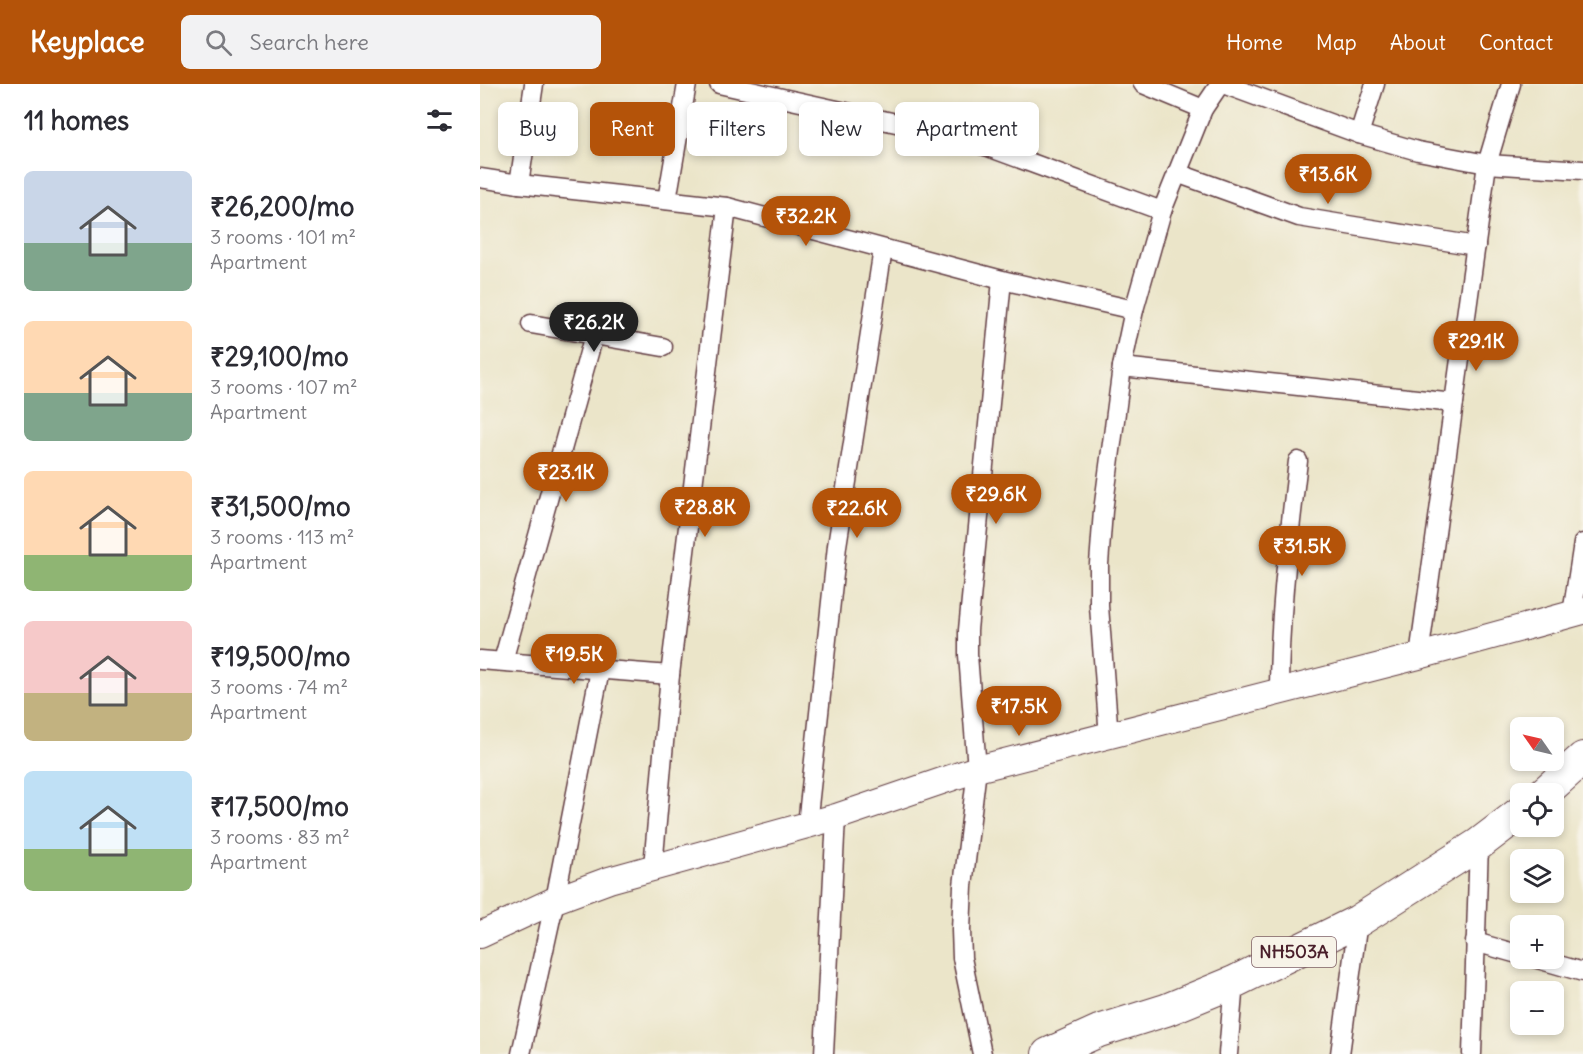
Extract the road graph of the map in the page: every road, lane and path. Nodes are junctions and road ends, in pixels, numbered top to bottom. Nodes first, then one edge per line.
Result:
1 (534, 84) edge
2 (687, 84) edge
3 (719, 84) edge
4 (1143, 84) edge
5 (1222, 84) edge
6 (1374, 84) edge
7 (1511, 84) edge
8 (1203, 109) junction
9 (1359, 134) junction
10 (1487, 164) junction
11 (1583, 170) edge
12 (1177, 173) junction
13 (480, 178) edge
14 (519, 184) junction
15 (667, 200) junction
16 (727, 207) junction
17 (1162, 212) junction
18 (1476, 246) junction
19 (882, 249) junction
20 (1002, 280) junction
21 (1134, 310) junction
22 (531, 324) dead end
23 (594, 335) junction
24 (663, 347) dead end
25 (1122, 367) junction
26 (1454, 403) junction
27 (1298, 461) dead end
28 (1583, 543) edge
29 (1578, 613) edge
30 (1419, 656) junction
31 (480, 660) edge
32 (503, 661) junction
33 (600, 670) junction
34 (670, 675) junction
35 (1279, 692) junction
36 (1109, 736) junction
37 (1583, 758) edge
38 (977, 769) junction
39 (1555, 783) edge
40 (836, 817) junction
41 (1510, 820) edge
42 (807, 825) junction
43 (1479, 844) junction
44 (653, 867) junction
45 (555, 900) junction
46 (1358, 921) junction
47 (480, 935) edge
48 (1475, 942) junction
49 (1510, 952) edge
50 (1564, 967) edge
51 (1583, 972) edge
52 (1234, 982) junction
53 (1098, 1043) edge
54 (520, 1054) edge
55 (824, 1054) edge
56 (982, 1054) edge
57 (1048, 1054) edge
58 (1228, 1054) edge
59 (1340, 1054) edge
60 (1472, 1054) edge

1 - 14 street
2 - 15 street
3 - 17 street
4 - 8 street
5 - 8 street
5 - 9 street
6 - 9 street
7 - 10 street
8 - 12 street
9 - 10 street
10 - 11 street
10 - 18 street
12 - 17 street
12 - 18 street
13 - 14 street
14 - 15 street
15 - 16 street
16 - 19 street
16 - 34 street
17 - 21 street
18 - 26 street
19 - 20 street
19 - 42 street
20 - 21 street
20 - 38 street
21 - 25 street
22 - 23 street
23 - 24 street
23 - 32 street
25 - 26 street
25 - 36 street
26 - 30 street
27 - 35 street
28 - 29 street
29 - 30 main road
30 - 35 main road
31 - 32 street
32 - 33 street
33 - 34 street
33 - 45 street
34 - 44 street
35 - 36 main road
36 - 38 main road
37 - 39 highway
38 - 40 main road
38 - 56 street
40 - 42 main road
40 - 55 street
41 - 43 highway, NH503A
42 - 44 main road
43 - 46 highway, NH503A
43 - 48 street
44 - 45 main road
45 - 47 main road
45 - 54 street
46 - 52 highway, NH503A
46 - 59 street
48 - 49 street
48 - 60 street
50 - 51 street
52 - 53 highway, NH503A
52 - 58 street
53 - 57 highway, NH503A

